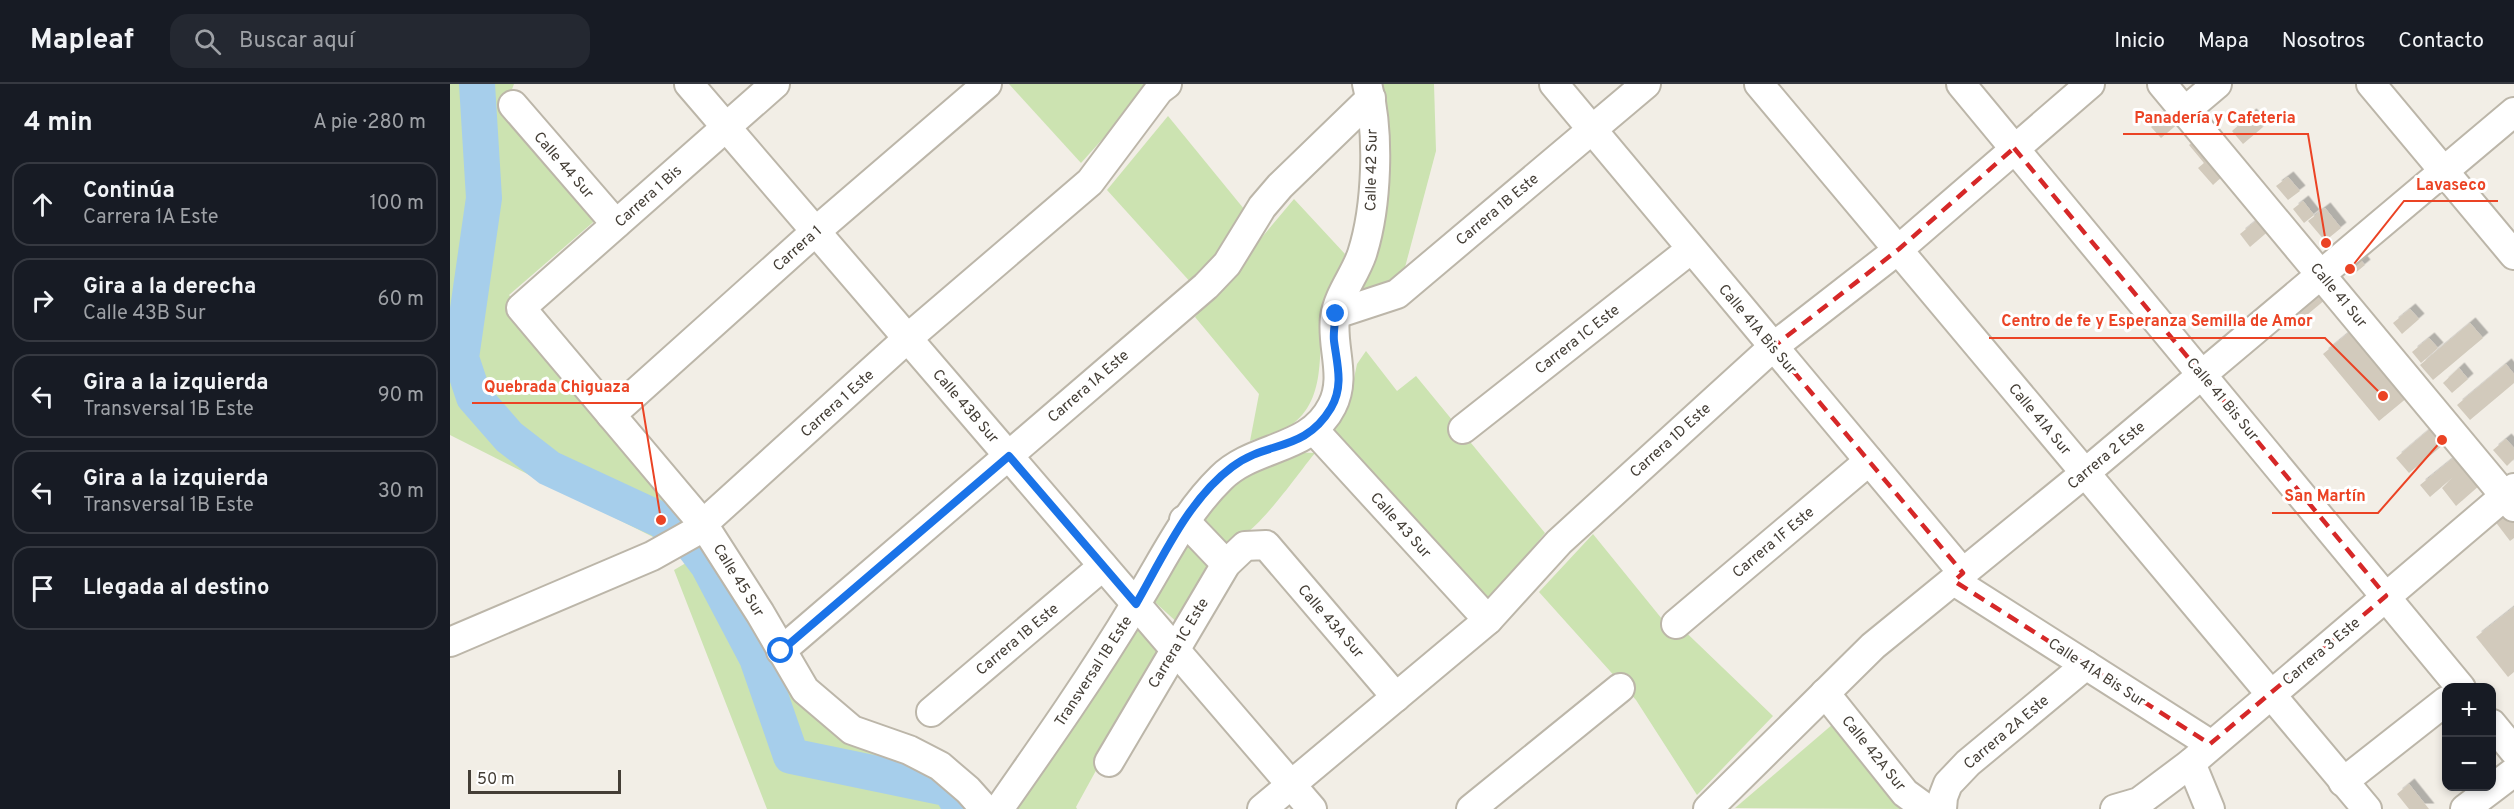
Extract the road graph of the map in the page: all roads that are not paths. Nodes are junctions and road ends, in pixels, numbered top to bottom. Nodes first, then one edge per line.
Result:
1 (689, 84) edge
2 (775, 84) edge
3 (987, 84) edge
4 (1167, 84) edge
5 (1554, 84) edge
6 (1646, 84) edge
7 (1759, 84) edge
8 (1961, 84) edge
9 (2090, 84) edge
10 (2162, 84) edge
11 (2217, 84) edge
12 (2371, 84) edge
13 (1369, 91) edge
14 (513, 105) dead end
15 (2185, 111) junction
16 (2514, 112) edge
17 (726, 127) junction
18 (1592, 129) junction
19 (2014, 148) junction
20 (2444, 171) junction
21 (616, 224) junction
22 (816, 231) junction
23 (1899, 249) junction
24 (1690, 250) junction
25 (2514, 255) edge
26 (1362, 256) joint
27 (2322, 273) junction
28 (521, 308) joint
29 (1336, 314) junction
30 (908, 338) junction
31 (1773, 346) junction
32 (2203, 374) junction
33 (611, 415) junction
34 (1463, 429) dead end
35 (1314, 430) junction
36 (1009, 456) junction
37 (1869, 461) junction
38 (2085, 473) junction
39 (2511, 497) edge
40 (1184, 520) junction
41 (692, 533) junction
42 (1266, 545) joint
43 (1226, 564) junction
44 (1104, 566) junction
45 (1958, 577) junction
46 (2386, 596) junction
47 (1136, 604) junction
48 (1488, 620) junction
49 (1676, 624) dead end
50 (450, 642) edge
51 (1174, 648) junction
52 (781, 651) junction
53 (2086, 665) junction
54 (2458, 683) edge
55 (1620, 688) dead end
56 (1825, 693) junction
57 (2270, 694) junction
58 (1396, 697) junction
59 (2442, 704) edge
60 (931, 712) dead end
61 (2496, 729) edge
62 (2514, 751) edge
63 (2201, 754) junction
64 (1109, 762) dead end
65 (2514, 772) edge
66 (2343, 782) junction
67 (1291, 784) junction
68 (1713, 808) edge
69 (2122, 808) edge
70 (985, 809) edge
71 (999, 809) edge
72 (1262, 809) edge
73 (1312, 809) edge
74 (1471, 809) edge
75 (1927, 809) edge
76 (1942, 809) edge
77 (2210, 809) edge
78 (2367, 809) edge
79 (2465, 809) edge

1 - 17 street, Calle 43B Sur
2 - 17 street, Carrera 1 Bis
3 - 22 street, Carrera 1
4 - 30 street, Carrera 1 Este
5 - 18 street, Calle 41A Bis Sur
6 - 18 street, Carrera 1B Este
7 - 23 street, Calle 41A Sur
8 - 19 street, Calle 41 Bis Sur
9 - 19 street, Carrera 1D Este
10 - 15 street, Calle 41 Sur
11 - 15 street
12 - 20 street
13 - 26 street, Calle 42 Sur
13 - 36 street, Carrera 1A Este
14 - 21 street, Calle 44 Sur
15 - 27 street, Calle 41 Sur
16 - 20 street, Carrera 2 Este
17 - 21 street, Carrera 1 Bis
17 - 22 street, Calle 43B Sur
18 - 24 street, Calle 41A Bis Sur
18 - 29 street, Carrera 1B Este
19 - 23 street, Carrera 1D Este
19 - 32 street, Calle 41 Bis Sur
20 - 25 street
20 - 27 street, Carrera 2 Este
21 - 28 street, Carrera 1 Bis
22 - 30 street, Calle 43B Sur
22 - 33 street, Carrera 1
23 - 31 street, Carrera 1D Este
23 - 38 street, Calle 41A Sur
24 - 31 street, Calle 41A Bis Sur
24 - 34 street, Carrera 1C Este
26 - 29 street, Transversal 1B Este
27 - 32 street, Carrera 2 Este
27 - 39 street, Calle 41 Sur
28 - 33 street, Calle 45 Sur
29 - 35 street, Transversal 1B Este
30 - 36 street, Calle 43B Sur
30 - 41 street, Carrera 1 Este
31 - 37 street, Calle 41A Bis Sur
31 - 48 street, Carrera 1D Este
32 - 38 street, Carrera 2 Este
32 - 46 street, Calle 41 Bis Sur
33 - 41 street, Calle 45 Sur
35 - 40 street, Transversal 1B Este
35 - 48 street, Calle 43 Sur
36 - 44 street, Calle 43B Sur
36 - 52 street, Carrera 1A Este
37 - 45 street, Calle 41A Bis Sur
37 - 49 street, Carrera 1F Este
38 - 45 street, Carrera 2 Este
38 - 57 street, Calle 41A Sur
39 - 46 street, Carrera 3 Este
40 - 43 street
40 - 47 street, Transversal 1B Este
41 - 50 street, Carrera 1 Este
41 - 52 street, Calle 45 Sur
42 - 43 street, Carrera 1C Este
42 - 58 street, Calle 43A Sur
43 - 51 street, Carrera 1C Este
44 - 47 street, Calle 43B Sur
44 - 60 street, Carrera 1B Este
45 - 53 street, Calle 41A Bis Sur
45 - 56 street, Carrera 2 Este
46 - 54 street, Calle 41 Bis Sur
46 - 57 street, Carrera 3 Este
47 - 51 street, Calle 43B Sur
47 - 71 street, Transversal 1B Este
48 - 58 street, Carrera 1D Este
51 - 64 street, Carrera 1C Este
51 - 67 street, Calle 43B Sur
52 - 70 street, Calle 45 Sur
53 - 63 street, Calle 41A Bis Sur
53 - 76 street, Carrera 2A Este
55 - 74 street
56 - 68 street, Carrera 2 Este
56 - 75 street, Calle 42A Sur
57 - 63 street, Carrera 3 Este
57 - 66 street, Calle 41A Sur
58 - 67 street, Carrera 1D Este
59 - 66 street
61 - 62 street
63 - 69 street, Carrera 3 Este
63 - 77 street
65 - 79 street
66 - 78 street, Calle 41A Sur
67 - 72 street, Carrera 1D Este
67 - 73 street, Calle 43B Sur

